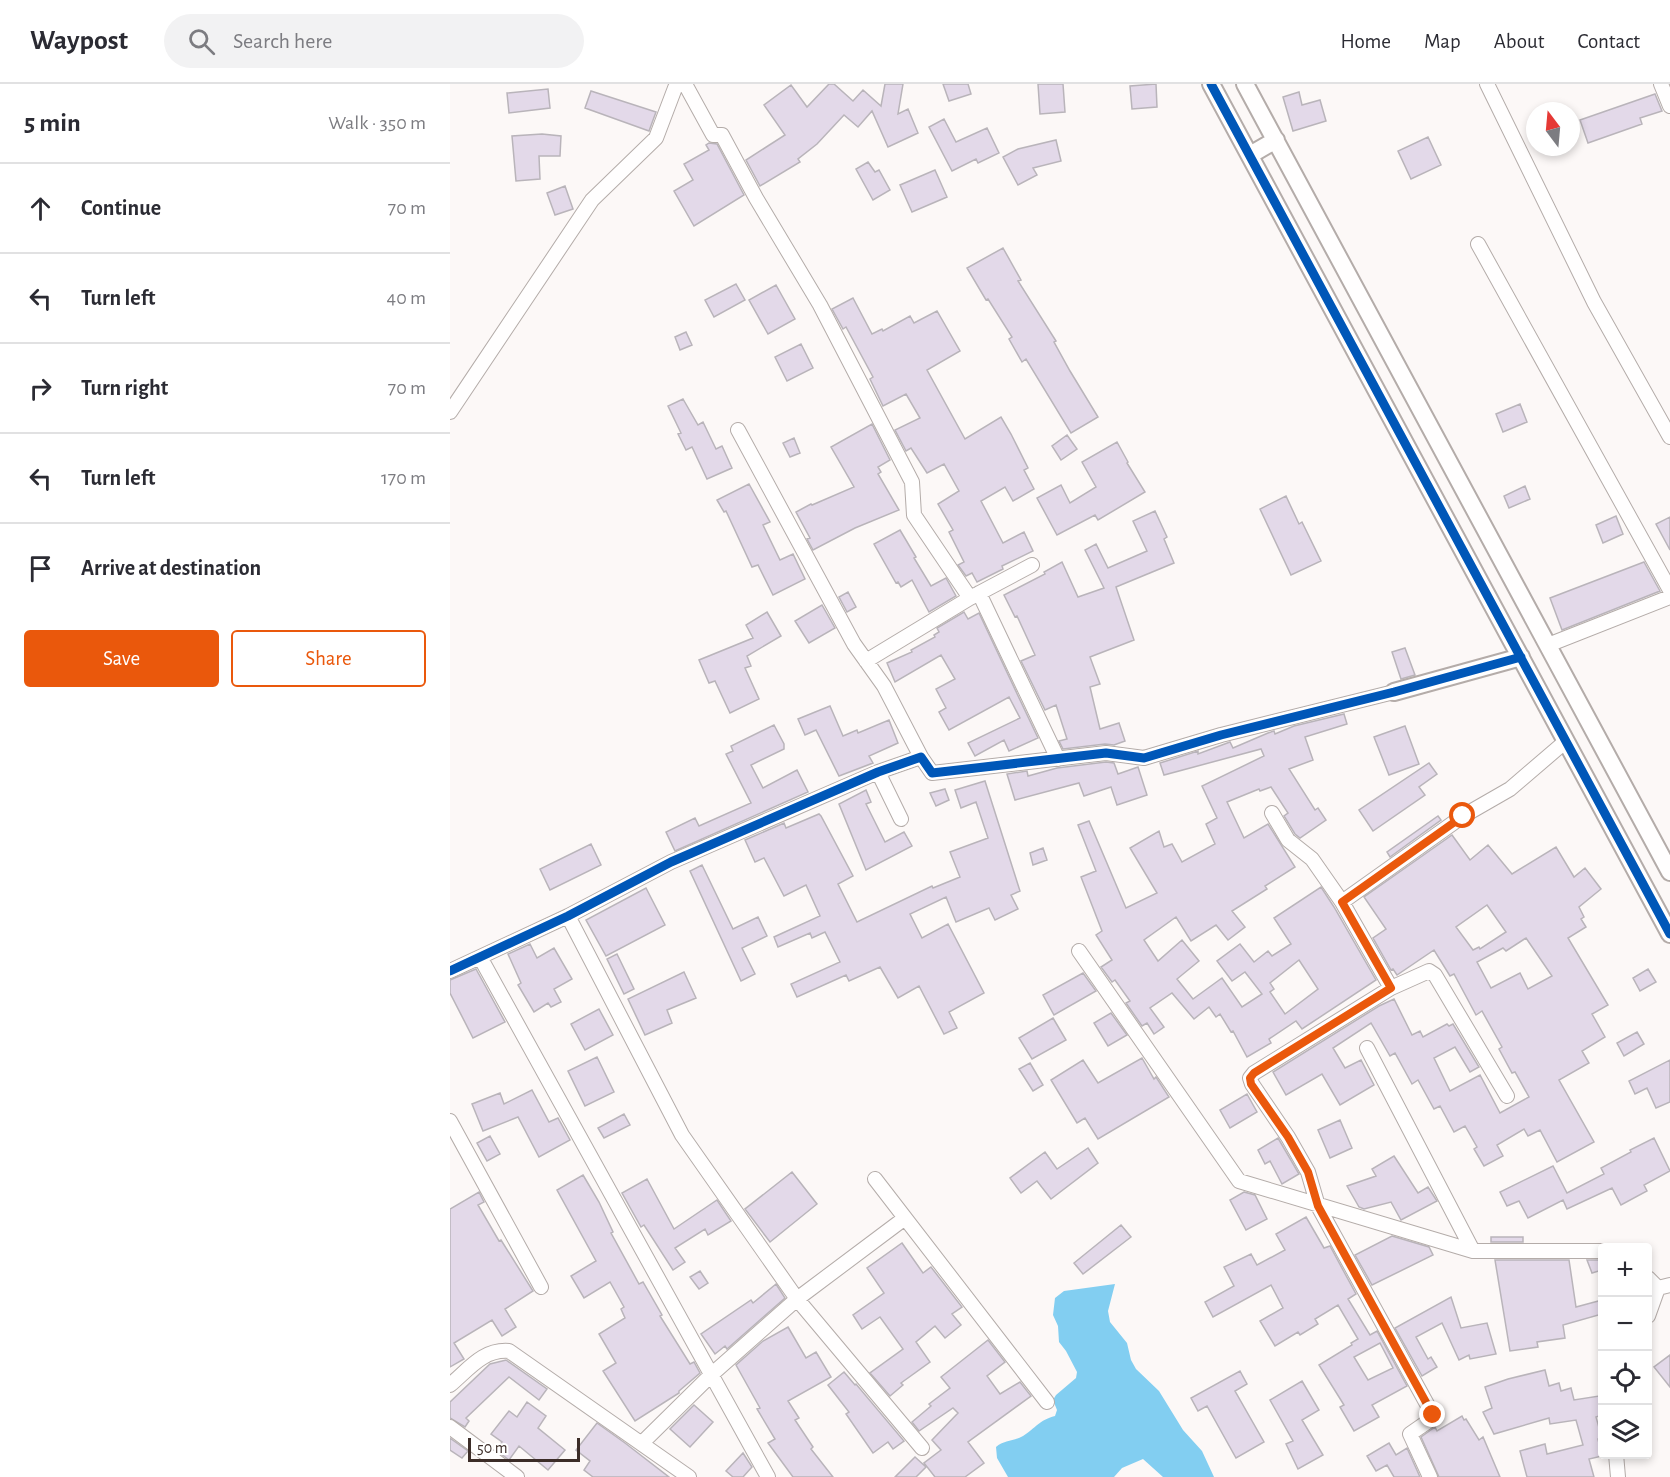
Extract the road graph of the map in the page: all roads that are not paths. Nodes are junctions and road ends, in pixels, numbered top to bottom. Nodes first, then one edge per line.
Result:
1 (679, 84) edge
2 (685, 84) edge
3 (1211, 84) edge
4 (1245, 84) edge
5 (1487, 84) edge
6 (1661, 84) edge
7 (1670, 106) edge
8 (1276, 141) junction
9 (1250, 155) junction
10 (1478, 244) dead end
11 (450, 412) edge
12 (738, 430) dead end
13 (1670, 437) edge
14 (1032, 565) dead end
15 (1670, 590) edge
16 (975, 596) junction
17 (1670, 597) edge
18 (1548, 645) junction
19 (1521, 657) junction
20 (866, 661) junction
21 (1394, 692) joint
22 (1566, 741) junction
23 (921, 757) junction
24 (1058, 759) junction
25 (878, 772) junction
26 (1272, 813) dead end
27 (901, 819) dead end
28 (1670, 872) edge
29 (1342, 902) junction
30 (568, 916) junction
31 (1670, 934) edge
32 (1079, 951) dead end
33 (480, 957) junction
34 (450, 971) edge
35 (1391, 988) junction
36 (1367, 1048) dead end
37 (1507, 1095) dead end
38 (450, 1121) edge
39 (875, 1179) dead end
40 (1318, 1206) junction
41 (905, 1218) junction
42 (1473, 1251) junction
43 (1598, 1251) edge
44 (1658, 1284) edge
45 (541, 1287) dead end
46 (797, 1299) junction
47 (1652, 1301) edge
48 (711, 1375) junction
49 (450, 1385) edge
50 (1047, 1402) dead end
51 (450, 1427) edge
52 (642, 1443) junction
53 (922, 1448) dead end
54 (1616, 1459) edge
55 (517, 1477) edge
56 (689, 1477) edge
57 (768, 1477) edge
58 (1430, 1477) edge
59 (1618, 1477) edge

1 - 11 street
2 - 16 street
3 - 9 street
4 - 8 street
5 - 13 street
6 - 7 street
8 - 9 street
8 - 18 street
9 - 19 street
10 - 15 street
12 - 20 street
14 - 16 street
16 - 20 street
16 - 24 street
17 - 18 street
18 - 28 street
19 - 21 street
19 - 22 street
20 - 23 street
21 - 24 street
22 - 29 street
22 - 31 street
23 - 24 street
23 - 25 street
25 - 27 street
25 - 30 street
26 - 29 street
29 - 35 street
30 - 33 street
30 - 46 street
32 - 40 street
33 - 34 street
33 - 48 street
35 - 37 street
35 - 40 street
36 - 42 street
38 - 45 street
39 - 41 street
40 - 42 street
40 - 58 street
41 - 46 street
41 - 50 street
42 - 43 street
44 - 47 street
46 - 48 street
46 - 53 street
48 - 52 street
48 - 57 street
49 - 52 street
51 - 55 street
52 - 56 street
54 - 59 street

